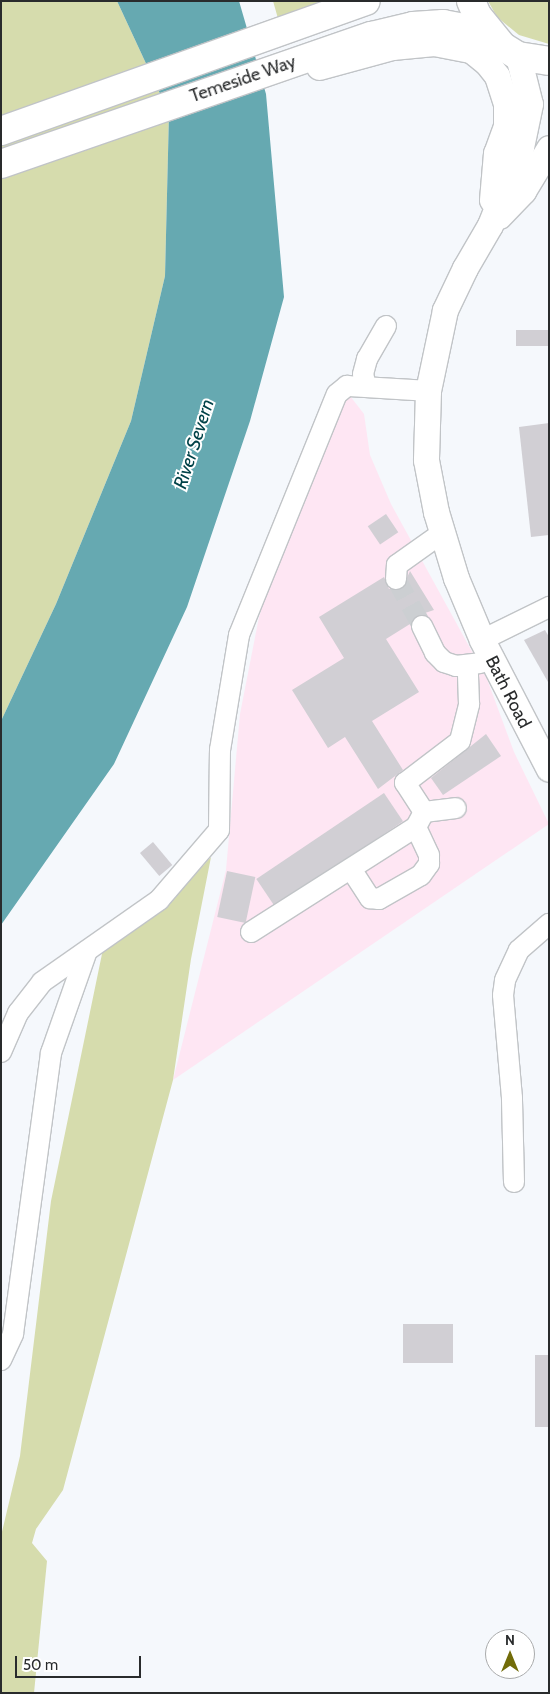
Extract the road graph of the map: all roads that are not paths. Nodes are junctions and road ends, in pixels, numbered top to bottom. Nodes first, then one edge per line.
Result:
1 (471, 1) edge
2 (355, 6) edge
3 (490, 33) junction
4 (333, 56) junction
5 (518, 56) junction
6 (549, 61) edge
7 (1, 131) edge
8 (549, 148) edge
9 (1, 164) edge
10 (490, 225) junction
11 (386, 326) dead end
12 (366, 386) junction
13 (428, 391) junction
14 (442, 533) junction
15 (396, 579) dead end
16 (549, 607) edge
17 (422, 626) tunnel mouth
18 (487, 650) junction
19 (468, 666) junction
20 (549, 770) edge
21 (456, 808) dead end
22 (420, 819) junction
23 (351, 869) junction
24 (549, 924) edge
25 (251, 932) dead end
26 (87, 951) junction
27 (1, 1052) edge
28 (514, 1182) dead end
29 (1, 1360) edge

1 - 3 highway
2 - 7 highway, Temeside Way
3 - 4 highway, Temeside Way
3 - 5 highway
4 - 9 highway, Temeside Way
4 - 10 main road
5 - 6 highway
5 - 10 main road
8 - 10 main road
10 - 13 main road, Bath Road
11 - 12 street
12 - 13 street
12 - 26 street
13 - 14 main road, Bath Road
14 - 15 street
14 - 18 main road, Bath Road
16 - 18 street
17 - 19 street
18 - 19 street
18 - 20 main road, Bath Road
19 - 22 street
21 - 22 street
22 - 23 street
22 - 23 street
23 - 25 street
24 - 28 street
26 - 27 street
26 - 29 street

